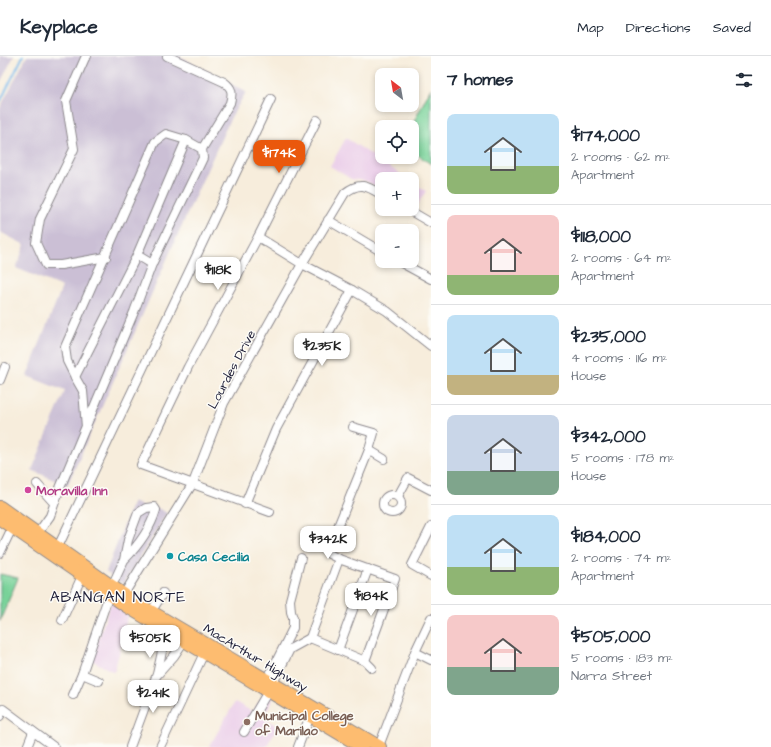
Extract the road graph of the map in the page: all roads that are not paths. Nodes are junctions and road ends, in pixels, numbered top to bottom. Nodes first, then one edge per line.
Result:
1 (87, 56) edge
2 (168, 56) edge
3 (271, 99) dead end
4 (317, 120) dead end
5 (186, 140) junction
6 (202, 149) junction
7 (375, 191) edge
8 (419, 216) edge
9 (328, 220) junction
10 (431, 223) edge
11 (258, 237) junction
12 (375, 248) edge
13 (137, 255) junction
14 (106, 257) junction
15 (152, 264) junction
16 (302, 264) junction
17 (411, 268) edge
18 (431, 279) edge
19 (352, 290) junction
20 (431, 346) edge
21 (5, 367) dead end
22 (74, 377) junction
23 (0, 380) edge
24 (86, 427) junction
25 (353, 427) dead end
26 (369, 450) junction
27 (384, 459) dead end
28 (193, 483) junction
29 (37, 484) dead end
30 (431, 490) edge
31 (398, 496) dead end
32 (54, 503) junction
33 (245, 504) junction
34 (0, 512) edge
35 (270, 512) dead end
36 (15, 524) junction
37 (431, 527) edge
38 (35, 538) junction
39 (57, 548) junction
40 (0, 553) edge
41 (301, 558) dead end
42 (339, 559) junction
43 (124, 560) junction
44 (368, 569) junction
45 (82, 576) junction
46 (431, 576) edge
47 (110, 590) junction
48 (163, 593) dead end
49 (124, 594) junction
50 (151, 612) junction
51 (431, 618) edge
52 (62, 620) dead end
53 (171, 634) junction
54 (310, 638) junction
55 (184, 641) junction
56 (338, 650) junction
57 (415, 652) junction
58 (204, 653) junction
59 (431, 660) edge
60 (365, 661) junction
61 (372, 668) dead end
62 (82, 674) junction
63 (157, 674) junction
64 (100, 681) dead end
65 (269, 685) junction
66 (73, 695) dead end
67 (1, 712) edge
68 (310, 716) junction
69 (33, 732) junction
70 (244, 732) dead end
71 (26, 747) edge
72 (54, 747) edge
73 (130, 747) edge
74 (160, 747) edge
75 (298, 747) edge
76 (362, 747) edge
77 (380, 747) edge

1 - 14 street
2 - 6 street
3 - 39 street
4 - 11 street
5 - 6 street
5 - 13 street
5 - 14 street
6 - 15 street
7 - 9 street, Lourdes Drive
8 - 10 street
9 - 12 street
9 - 16 street, Lourdes Drive
11 - 16 street
11 - 28 street
13 - 15 street
13 - 22 street
14 - 22 street
15 - 24 street
16 - 19 street
16 - 28 street, Lourdes Drive
17 - 18 street
19 - 20 street
19 - 33 street
21 - 23 street
22 - 24 street
24 - 32 street
25 - 26 street
26 - 27 street
26 - 42 street
28 - 33 street
28 - 49 street, Lourdes Drive
29 - 32 street
30 - 31 street
32 - 38 street
33 - 35 street
34 - 36 highway, MacArthur Highway
36 - 38 highway, MacArthur Highway
36 - 40 street
37 - 46 street
38 - 39 highway, MacArthur Highway
38 - 45 highway, MacArthur Highway
39 - 47 highway, MacArthur Highway
41 - 65 street
42 - 44 street
42 - 54 street
43 - 43 street
43 - 47 street
44 - 56 street
44 - 60 street
45 - 47 highway, MacArthur Highway
45 - 52 street
47 - 49 highway, MacArthur Highway
47 - 53 highway, MacArthur Highway
47 - 62 street
48 - 50 street
49 - 50 highway, MacArthur Highway
50 - 65 highway, MacArthur Highway
51 - 57 street
53 - 55 highway, MacArthur Highway
53 - 63 street
54 - 56 street
54 - 65 street
55 - 58 highway, MacArthur Highway
55 - 63 street
56 - 60 street
57 - 59 street
57 - 77 street
58 - 65 highway, MacArthur Highway
58 - 74 street
60 - 61 street
62 - 64 street
62 - 66 street
63 - 73 street
65 - 68 highway, MacArthur Highway
65 - 70 street
65 - 77 highway, MacArthur Highway
67 - 69 street
68 - 75 street
68 - 76 highway, MacArthur Highway
69 - 71 street
69 - 72 street

